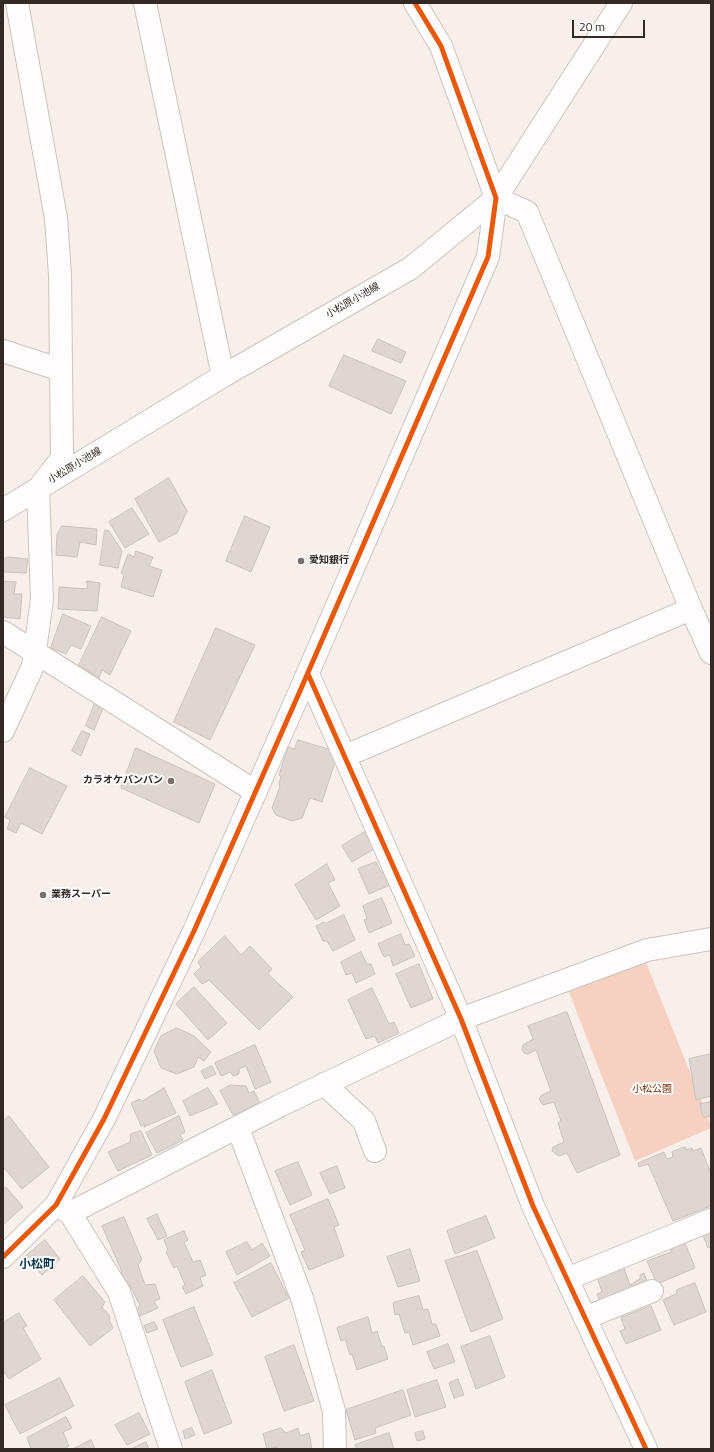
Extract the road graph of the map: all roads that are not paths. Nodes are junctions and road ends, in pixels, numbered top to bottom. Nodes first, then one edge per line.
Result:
1 (18, 3) edge
2 (145, 3) edge
3 (415, 3) edge
4 (621, 3) edge
5 (496, 198) junction
6 (3, 350) edge
7 (61, 370) junction
8 (223, 376) junction
9 (38, 489) junction
10 (3, 510) edge
11 (691, 609) junction
12 (3, 632) edge
13 (35, 653) junction
14 (711, 653) edge
15 (308, 674) junction
16 (3, 731) edge
17 (345, 756) junction
18 (256, 792) junction
19 (711, 939) edge
20 (460, 1019) junction
21 (324, 1084) junction
22 (238, 1128) junction
23 (375, 1151) dead end
24 (63, 1209) junction
25 (711, 1220) edge
26 (3, 1257) edge
27 (567, 1279) junction
28 (652, 1291) dead end
29 (585, 1318) junction
30 (171, 1449) edge
31 (335, 1449) edge
32 (646, 1449) edge

1 - 7 street
2 - 8 street
3 - 5 street
4 - 5 street, 小松原小池線
5 - 8 street, 小松原小池線
5 - 11 street
5 - 15 street
6 - 7 street
7 - 9 street
8 - 9 street, 小松原小池線
9 - 10 street, 小松原小池線
9 - 13 street
11 - 14 street
11 - 17 street
12 - 13 street
13 - 16 street
13 - 18 street
15 - 17 street
15 - 18 street
17 - 20 street
18 - 24 street
19 - 20 street
20 - 21 street
20 - 27 street
21 - 22 street
21 - 23 street
22 - 24 street
22 - 31 street
24 - 26 street
24 - 30 street
25 - 27 street
27 - 29 street
28 - 29 street
29 - 32 street

